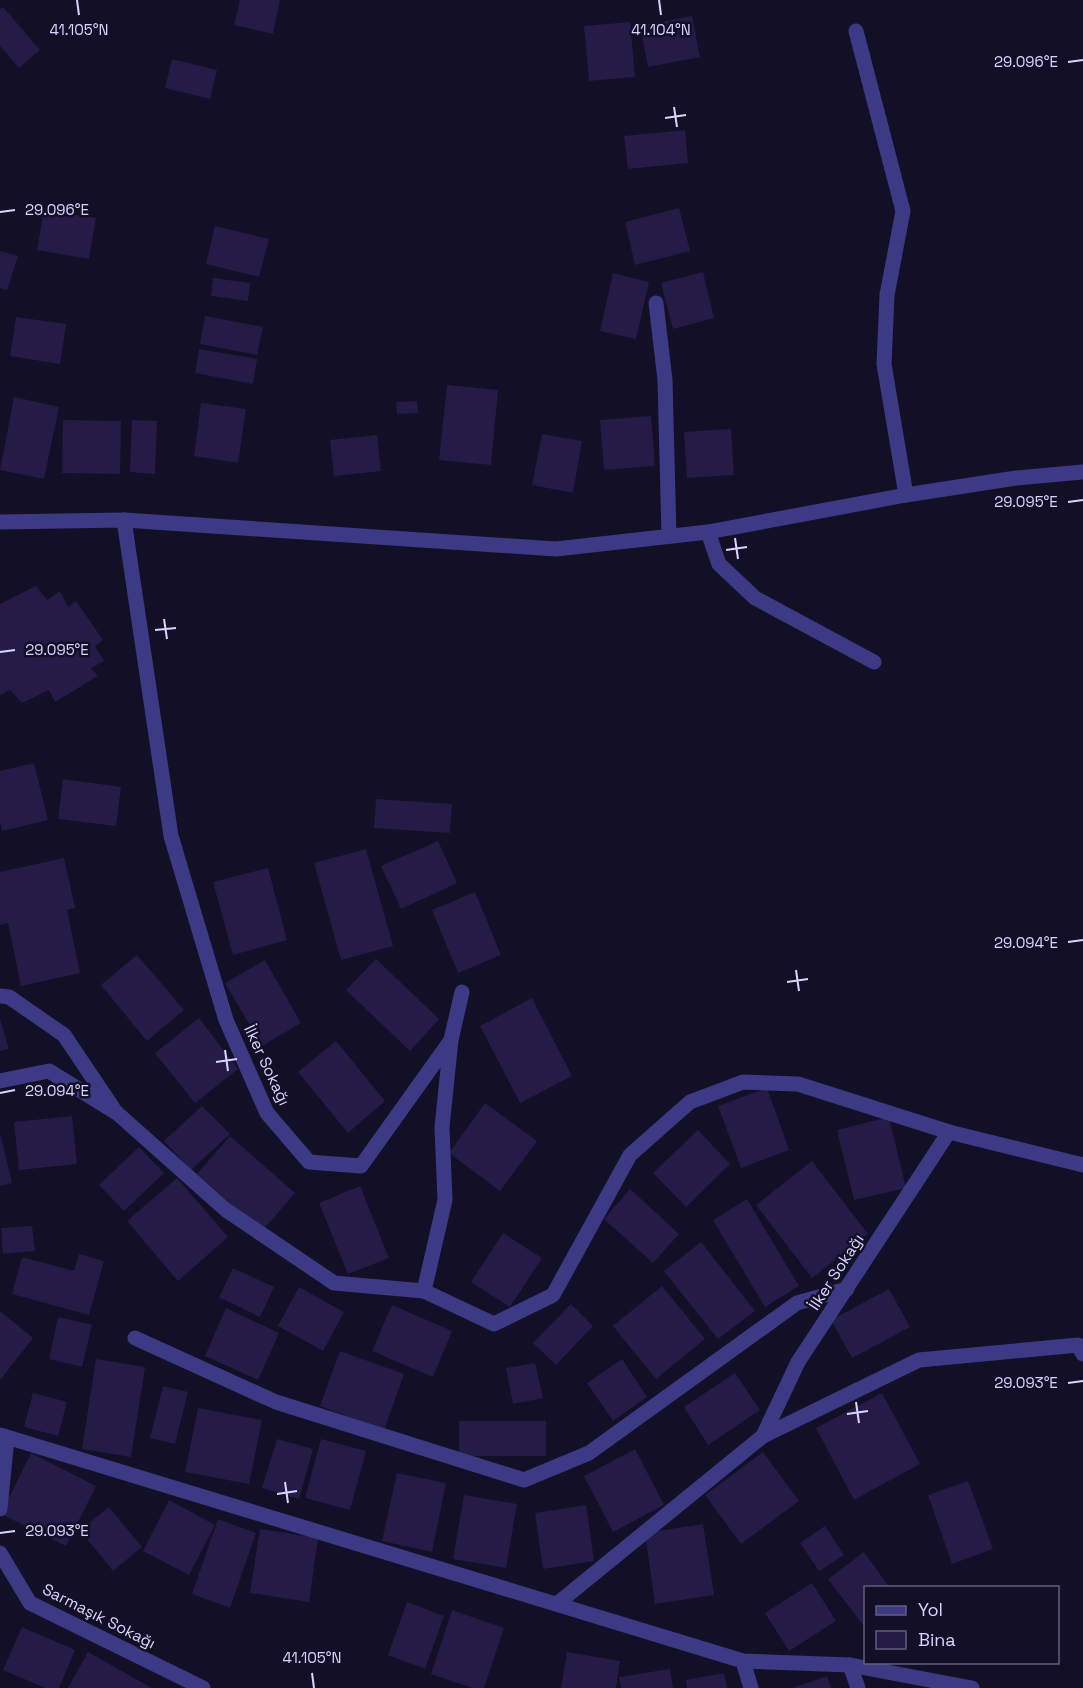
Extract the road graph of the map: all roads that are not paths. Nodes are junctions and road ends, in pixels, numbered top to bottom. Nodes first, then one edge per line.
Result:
1 (856, 31) dead end
2 (656, 303) dead end
3 (1083, 472) edge
4 (906, 495) junction
5 (124, 520) junction
6 (0, 522) edge
7 (708, 532) junction
8 (669, 536) junction
9 (874, 662) dead end
10 (462, 992) dead end
11 (0, 996) edge
12 (451, 1040) junction
13 (0, 1082) edge
14 (117, 1113) junction
15 (949, 1132) junction
16 (1083, 1165) edge
17 (847, 1289) junction
18 (424, 1292) junction
19 (135, 1338) dead end
20 (1083, 1354) edge
21 (3, 1436) edge
22 (763, 1436) junction
23 (0, 1509) edge
24 (0, 1552) edge
25 (558, 1603) junction
26 (743, 1661) junction
27 (850, 1665) junction
28 (203, 1688) edge
29 (751, 1688) edge
30 (858, 1688) edge
31 (972, 1688) edge

1 - 4 street
2 - 8 street
3 - 4 street
4 - 7 street
5 - 6 street
5 - 8 street
5 - 12 street, İlker Sokağı
7 - 8 street
7 - 9 street
10 - 12 street
11 - 14 street
12 - 18 street
13 - 14 street
14 - 18 street
15 - 16 street
15 - 17 street, İlker Sokağı
15 - 18 street
17 - 19 street
17 - 22 street, İlker Sokağı
20 - 22 street
21 - 23 street
21 - 25 street
22 - 25 street
24 - 28 street, Sarmaşık Sokağı
25 - 26 street
26 - 27 street
26 - 29 street
27 - 30 street
27 - 31 street

